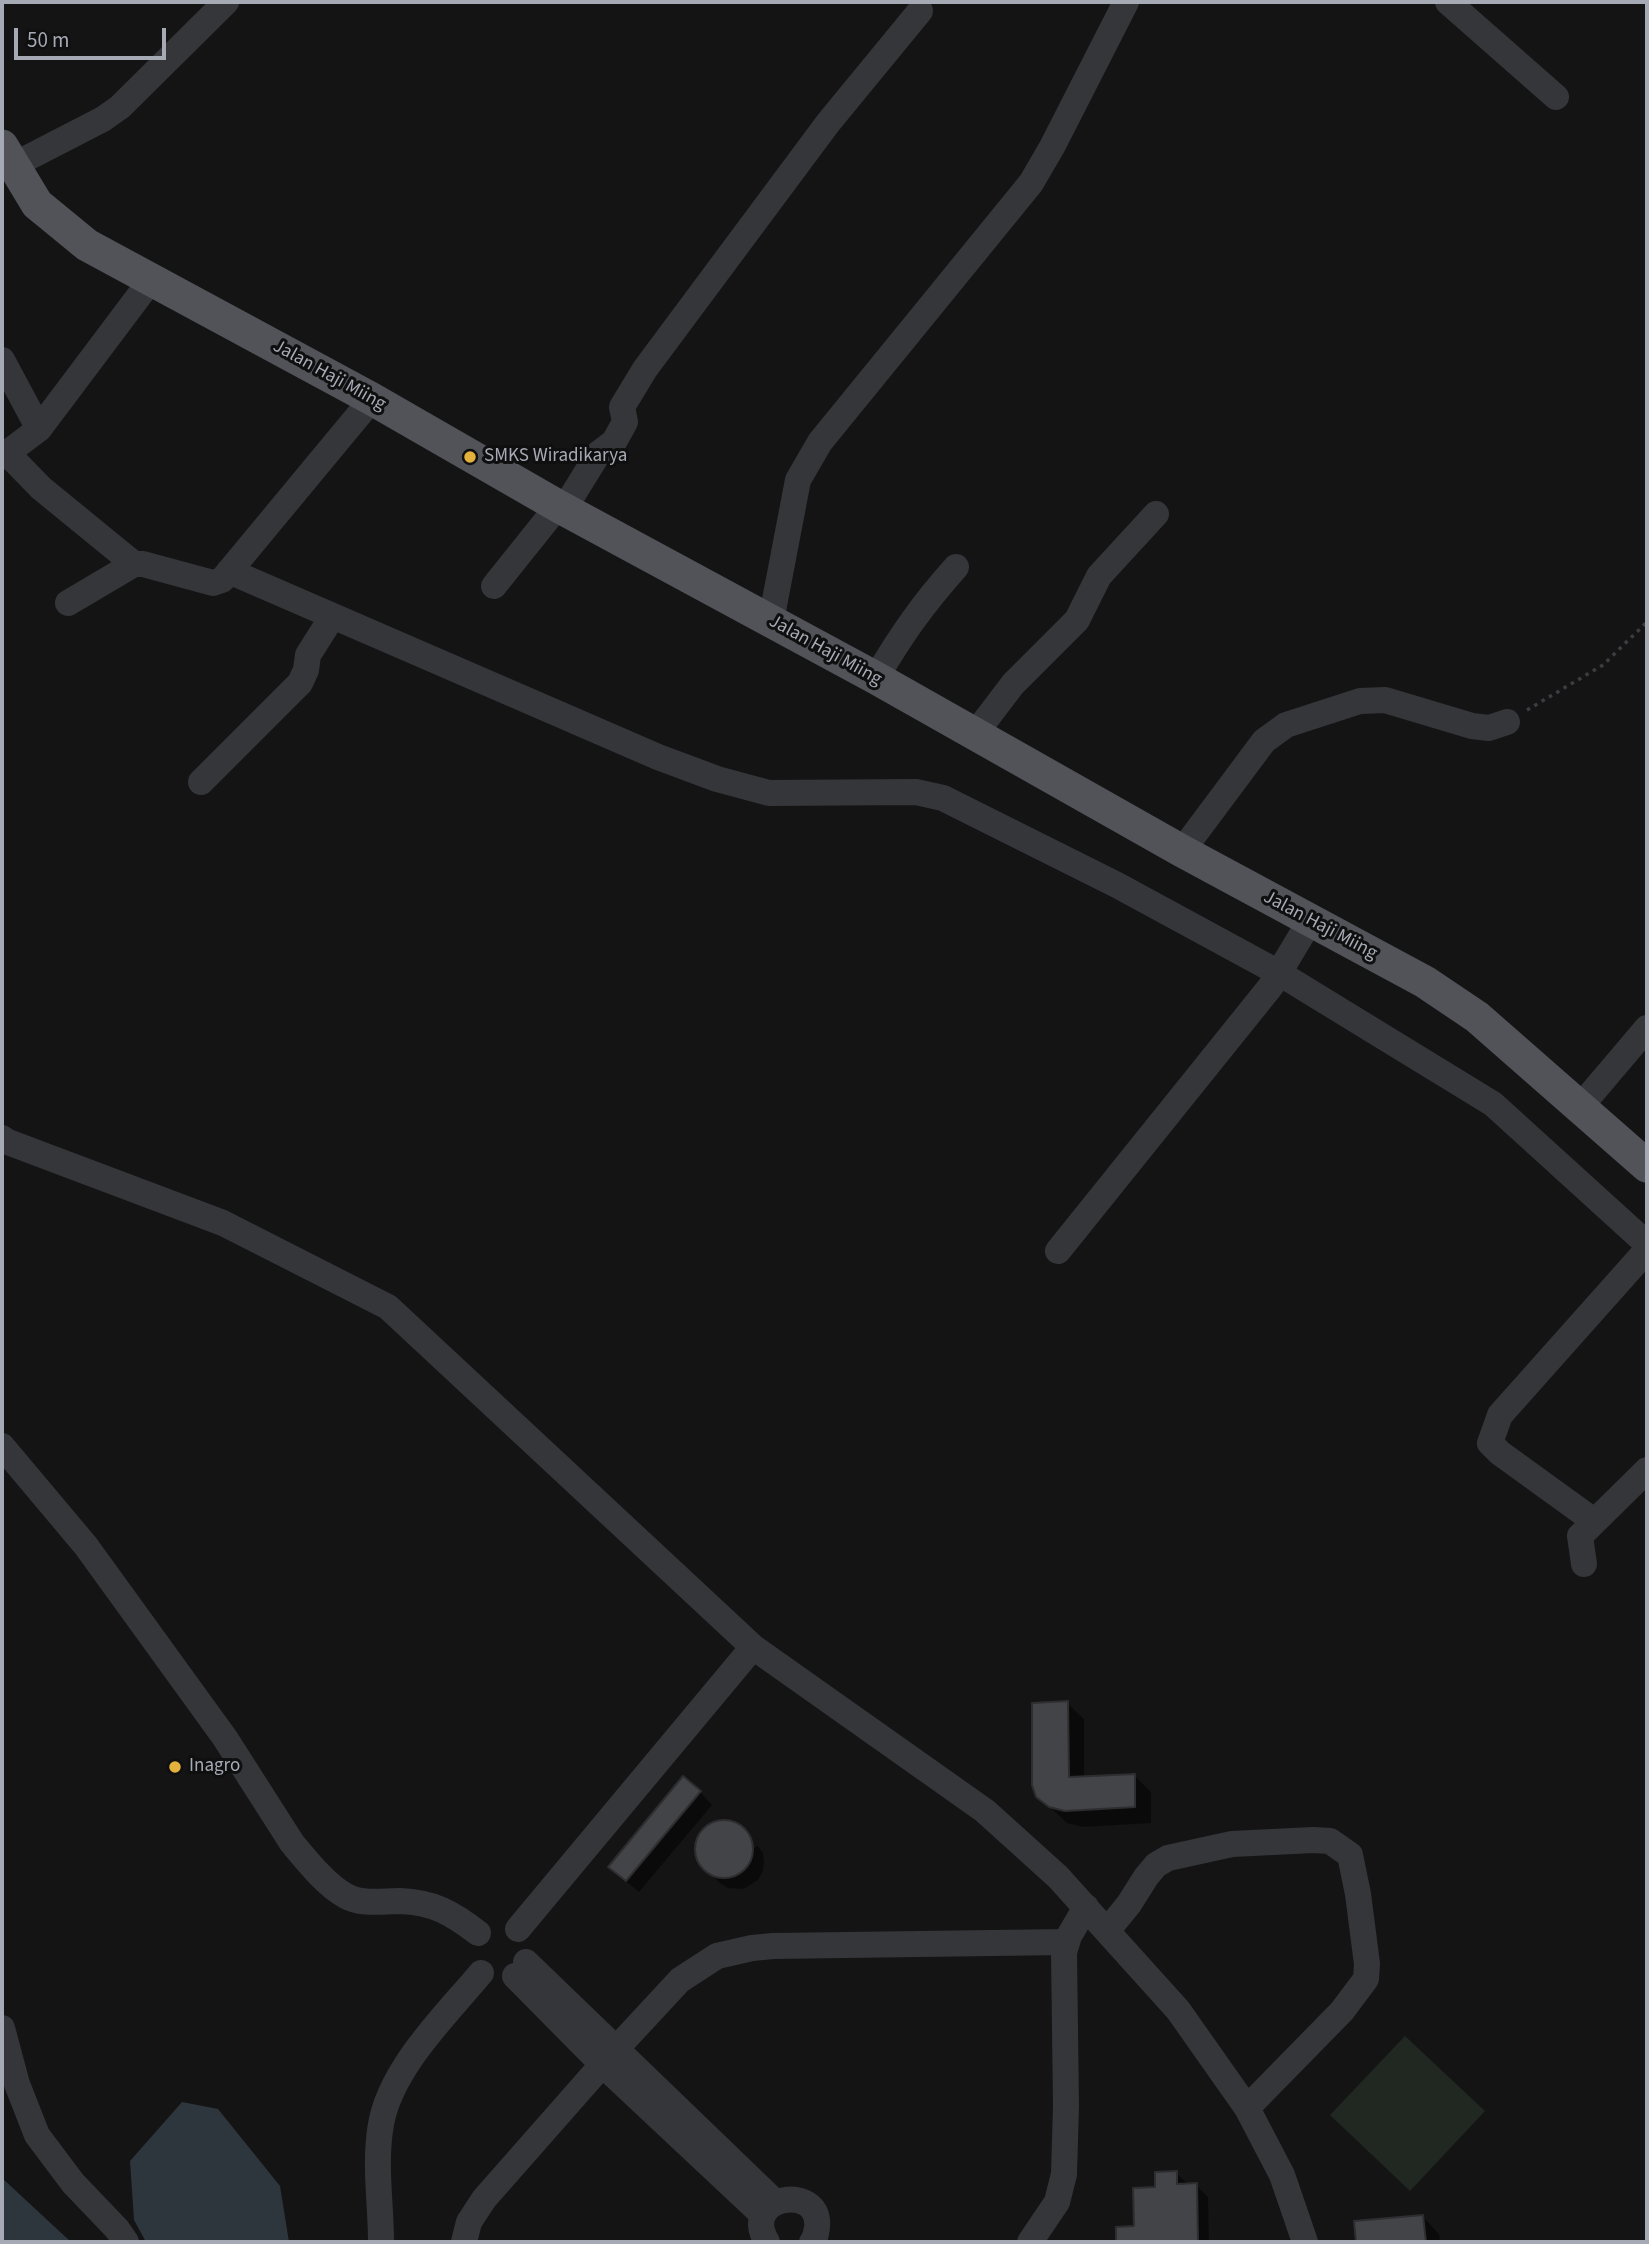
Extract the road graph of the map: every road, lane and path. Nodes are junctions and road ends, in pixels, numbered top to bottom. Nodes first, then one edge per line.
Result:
1 (226, 2) edge
2 (1126, 2) edge
3 (1448, 2) edge
4 (920, 11) dead end
5 (1556, 97) dead end
6 (7, 156) edge
7 (151, 280) junction
8 (2, 360) edge
9 (372, 399) junction
10 (39, 429) junction
11 (4, 455) edge
12 (561, 508) junction
13 (1156, 514) dead end
14 (134, 565) junction
15 (956, 567) dead end
16 (229, 571) junction
17 (494, 586) dead end
18 (68, 603) dead end
19 (332, 617) junction
20 (771, 621) junction
21 (1647, 622) edge
22 (876, 678) junction
23 (1507, 722) joint
24 (975, 734) junction
25 (201, 782) dead end
26 (1182, 851) junction
27 (1310, 921) junction
28 (1279, 973) junction
29 (1647, 1028) edge
30 (1580, 1107) junction
31 (2, 1138) edge
32 (1647, 1166) edge
33 (1647, 1244) edge
34 (1647, 1250) edge
35 (1058, 1251) dead end
36 (2, 1446) edge
37 (1647, 1469) edge
38 (1594, 1521) junction
39 (1584, 1564) dead end
40 (753, 1647) junction
41 (1086, 1907) junction
42 (518, 1929) junction
43 (1107, 1931) junction
44 (478, 1933) junction
45 (1066, 1942) junction
46 (520, 1969) junction
47 (481, 1973) junction
48 (2, 2028) edge
49 (609, 2057) junction
50 (1247, 2108) junction
51 (769, 2209) junction
52 (816, 2241) edge
53 (126, 2242) edge
54 (381, 2242) edge
55 (464, 2242) edge
56 (767, 2242) edge
57 (1030, 2242) edge
58 (1305, 2242) edge

1 - 6 street
2 - 20 street
3 - 5 street
4 - 12 street
6 - 7 main road, Jalan Haji Miing
7 - 9 main road, Jalan Haji Miing
7 - 10 street
8 - 10 street
9 - 12 main road, Jalan Haji Miing
9 - 16 street
10 - 11 street
11 - 14 street
12 - 17 street
12 - 20 main road, Jalan Haji Miing
13 - 24 street
14 - 16 street
14 - 18 street
15 - 22 street
16 - 19 street
19 - 25 street
19 - 28 street
20 - 22 main road, Jalan Haji Miing
21 - 23 path
22 - 24 main road, Jalan Haji Miing
23 - 26 street
24 - 26 main road, Jalan Haji Miing
26 - 27 main road, Jalan Haji Miing
27 - 28 street
27 - 30 main road, Jalan Haji Miing
28 - 33 street
28 - 35 street
29 - 30 street
30 - 32 main road, Jalan Haji Miing
31 - 40 street
34 - 38 street
36 - 44 street
37 - 38 street
38 - 39 street
40 - 41 street
40 - 42 street
41 - 43 street
41 - 45 street
42 - 44 street
42 - 46 street
43 - 50 street
43 - 50 street
44 - 47 street
45 - 49 street
45 - 57 street
46 - 47 street
46 - 49 street
47 - 54 street
48 - 53 street
49 - 51 street
49 - 55 street
50 - 58 street
51 - 52 street
51 - 56 street

